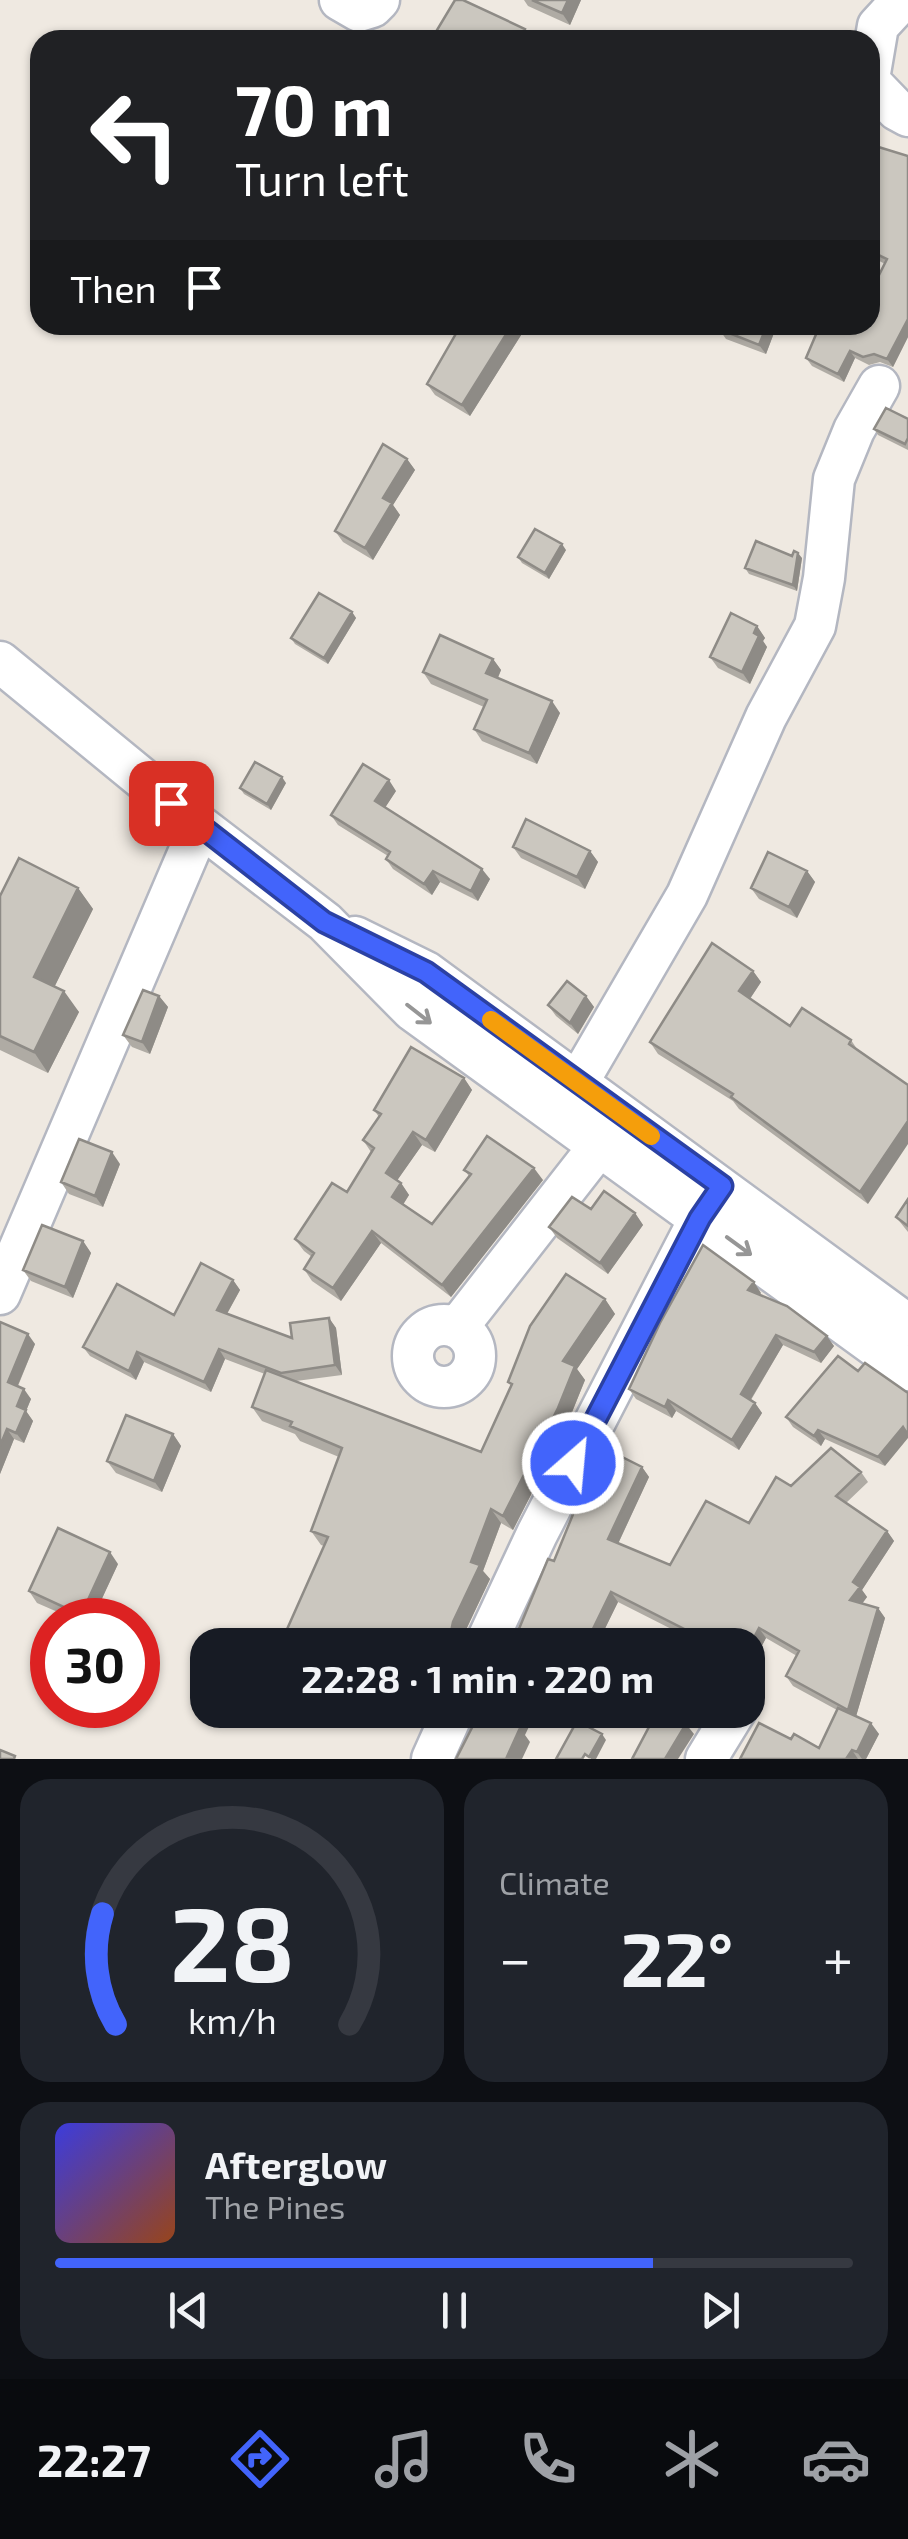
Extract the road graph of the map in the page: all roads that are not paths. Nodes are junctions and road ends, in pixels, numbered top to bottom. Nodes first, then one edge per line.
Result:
1 (340, 0) edge
2 (378, 0) edge
3 (902, 0) edge
4 (877, 30) edge
5 (880, 92) edge
6 (908, 116) edge
7 (879, 386) dead end
8 (0, 662) edge
9 (200, 826) junction
10 (324, 922) junction
11 (577, 1084) junction
12 (600, 1145) junction
13 (711, 1202) junction
14 (0, 1294) edge
15 (908, 1325) edge
16 (457, 1328) dead end
17 (908, 1370) edge
18 (493, 1628) edge
19 (446, 1728) edge
20 (725, 1728) edge
21 (432, 1759) edge
22 (706, 1759) edge

1 - 2 street
3 - 4 street
5 - 6 street
7 - 11 street
8 - 9 street
9 - 10 street
9 - 14 street
10 - 11 street
10 -> 12 street
11 - 13 street
12 - 13 street
12 - 16 street
13 - 15 street
13 -> 17 street
13 - 18 street
19 - 21 street
20 - 22 street

